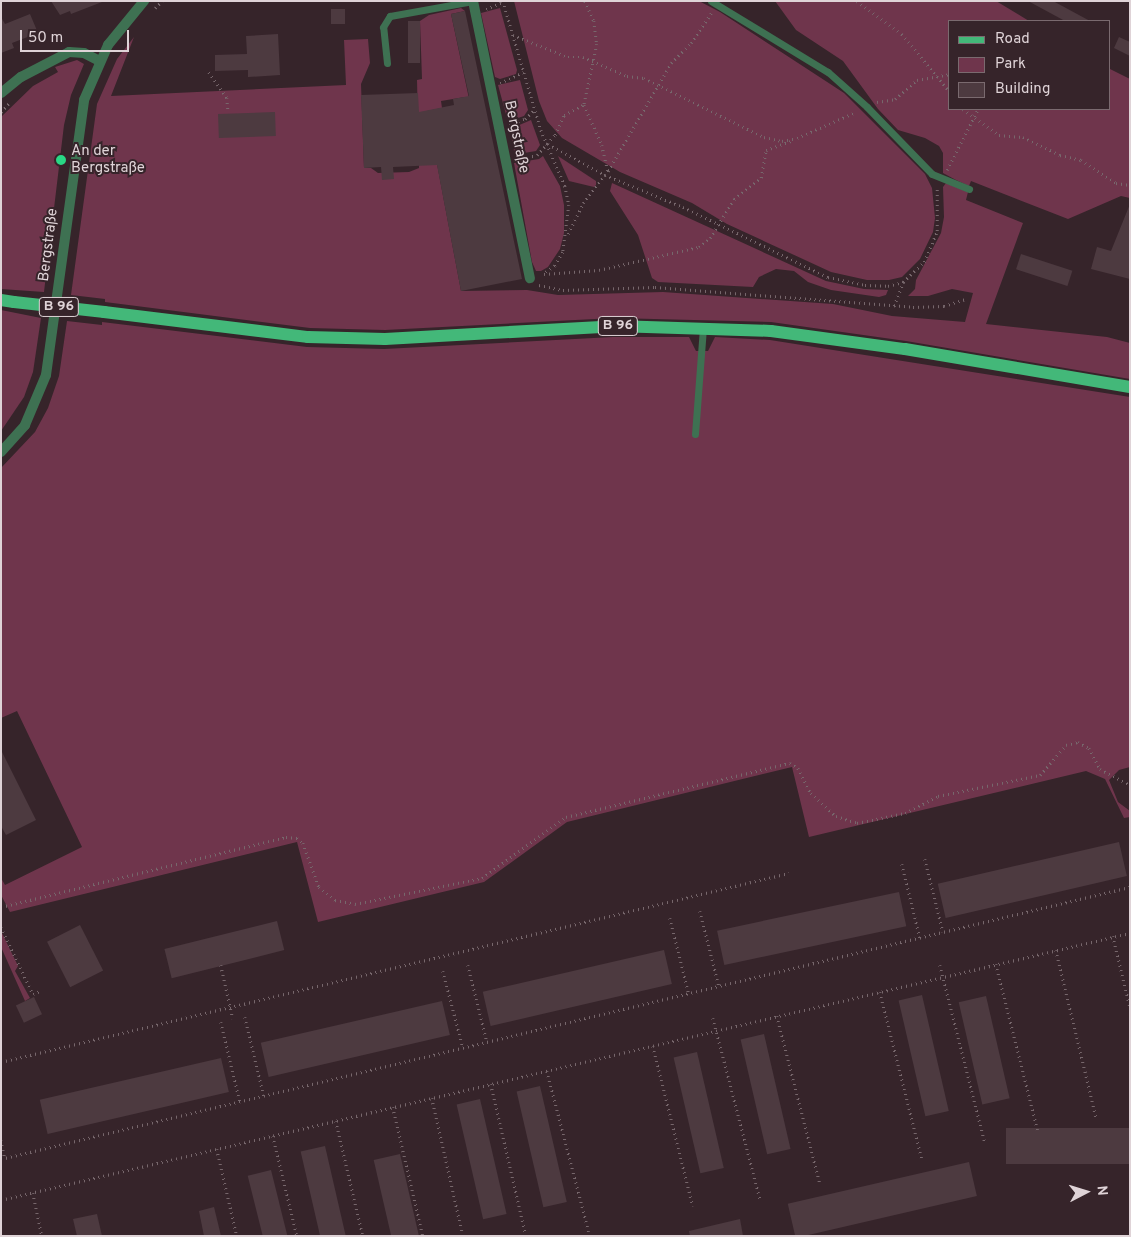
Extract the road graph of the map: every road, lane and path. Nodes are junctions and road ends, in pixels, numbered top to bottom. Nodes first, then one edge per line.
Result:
1 (144, 1) edge
2 (585, 1) edge
3 (857, 1) edge
4 (503, 2) edge
5 (714, 3) edge
6 (473, 4) edge
7 (512, 35) junction
8 (100, 61) junction
9 (387, 63) dead end
10 (595, 63) junction
11 (209, 72) dead end
12 (524, 72) junction
13 (948, 74) edge
14 (937, 77) junction
15 (490, 82) junction
16 (658, 86) junction
17 (948, 90) edge
18 (1, 93) edge
19 (584, 105) junction
20 (867, 107) junction
21 (535, 109) junction
22 (228, 110) dead end
23 (965, 110) edge
24 (977, 110) edge
25 (973, 114) junction
26 (499, 128) junction
27 (797, 138) junction
28 (548, 144) junction
29 (505, 159) junction
30 (608, 171) junction
31 (932, 174) junction
32 (605, 176) junction
33 (943, 178) junction
34 (1130, 185) edge
35 (969, 188) dead end
36 (717, 224) junction
37 (568, 236) junction
38 (544, 274) junction
39 (530, 278) junction
40 (903, 282) junction
41 (964, 299) dead end
42 (1, 300) edge
43 (894, 306) junction
44 (702, 327) junction
45 (1130, 387) edge
46 (695, 434) dead end
47 (1, 452) edge
48 (1130, 785) edge
49 (925, 859) dead end
50 (902, 864) dead end
51 (789, 873) dead end
52 (1130, 887) edge
53 (1, 907) edge
54 (700, 911) dead end
55 (670, 918) dead end
56 (1, 927) edge
57 (943, 932) junction
58 (1130, 932) edge
59 (1113, 936) junction
60 (920, 938) junction
61 (1056, 950) junction
62 (996, 964) junction
63 (221, 965) dead end
64 (468, 965) dead end
65 (940, 965) dead end
66 (443, 971) dead end
67 (942, 977) junction
68 (719, 986) junction
69 (40, 990) dead end
70 (880, 992) junction
71 (689, 994) junction
72 (230, 1007) junction
73 (1130, 1007) edge
74 (777, 1016) junction
75 (245, 1017) dead end
76 (713, 1018) dead end
77 (233, 1019) dead end
78 (222, 1022) dead end
79 (716, 1030) junction
80 (487, 1042) junction
81 (653, 1046) junction
82 (463, 1048) junction
83 (1, 1062) edge
84 (547, 1071) junction
85 (491, 1084) junction
86 (264, 1096) junction
87 (432, 1098) junction
88 (240, 1102) junction
89 (393, 1107) junction
90 (1096, 1117) dead end
91 (336, 1121) junction
92 (1038, 1131) dead end
93 (273, 1136) junction
94 (1, 1140) edge
95 (985, 1143) dead end
96 (217, 1149) junction
97 (3, 1159) edge
98 (922, 1159) dead end
99 (820, 1184) dead end
100 (33, 1193) junction
101 (760, 1198) dead end
102 (1, 1200) edge
103 (693, 1206) dead end
104 (589, 1232) dead end
105 (42, 1236) edge
106 (238, 1236) edge
107 (297, 1236) edge
108 (363, 1236) edge
109 (423, 1236) edge
110 (463, 1236) edge
111 (526, 1236) edge

1 - 8 street, Bergstraße
2 - 10 path
3 - 14 path
4 - 6 path
4 - 7 path
5 - 16 path
5 - 20 lane
6 - 9 lane
6 - 15 street, Bergstraße
7 - 10 path
7 - 12 path
8 - 18 street
8 - 47 street, Bergstraße
10 - 16 path
10 - 19 path
11 - 22 path
12 - 15 path
12 - 21 path
13 - 14 path
14 - 17 path
14 - 20 path
15 - 26 street, Bergstraße
16 - 27 path
16 - 30 path
19 - 28 path
19 - 30 path
20 - 27 path
20 - 31 lane
21 - 26 path
21 - 28 path
23 - 25 path
24 - 25 path
25 - 33 path
25 - 34 path
26 - 29 street, Bergstraße
27 - 36 path
28 - 29 path
28 - 32 path
28 - 37 path
29 - 39 street, Bergstraße
30 - 32 path
31 - 33 lane
31 - 40 path
32 - 36 path
32 - 37 path
33 - 35 lane
36 - 38 path
36 - 40 path
37 - 38 path
38 - 39 path
39 - 43 path
40 - 43 path
41 - 43 path
42 - 44 main road, B 96, bridge
44 - 45 main road, B 96
44 - 46 lane
48 - 53 path
49 - 57 path
50 - 60 path
51 - 72 path
52 - 57 path
54 - 68 path
55 - 71 path
56 - 69 path
57 - 60 path
58 - 59 path
59 - 61 path
59 - 73 path
60 - 68 path
61 - 62 path
61 - 90 path
62 - 67 path
62 - 92 path
63 - 72 path
64 - 80 path
65 - 67 path
66 - 82 path
67 - 70 path
67 - 95 path
68 - 71 path
70 - 74 path
70 - 98 path
71 - 80 path
72 - 77 path
72 - 83 path
74 - 79 path
74 - 99 path
75 - 86 path
76 - 79 path
78 - 88 path
79 - 81 path
79 - 101 path
80 - 82 path
81 - 84 path
81 - 103 path
82 - 86 path
84 - 85 path
84 - 104 path
85 - 87 path
85 - 111 path
86 - 88 path
87 - 89 path
87 - 110 path
88 - 97 path
89 - 91 path
89 - 109 path
91 - 93 path
91 - 108 path
93 - 96 path
93 - 107 path
94 - 97 path
96 - 100 path
96 - 106 path
100 - 102 path
100 - 105 path

